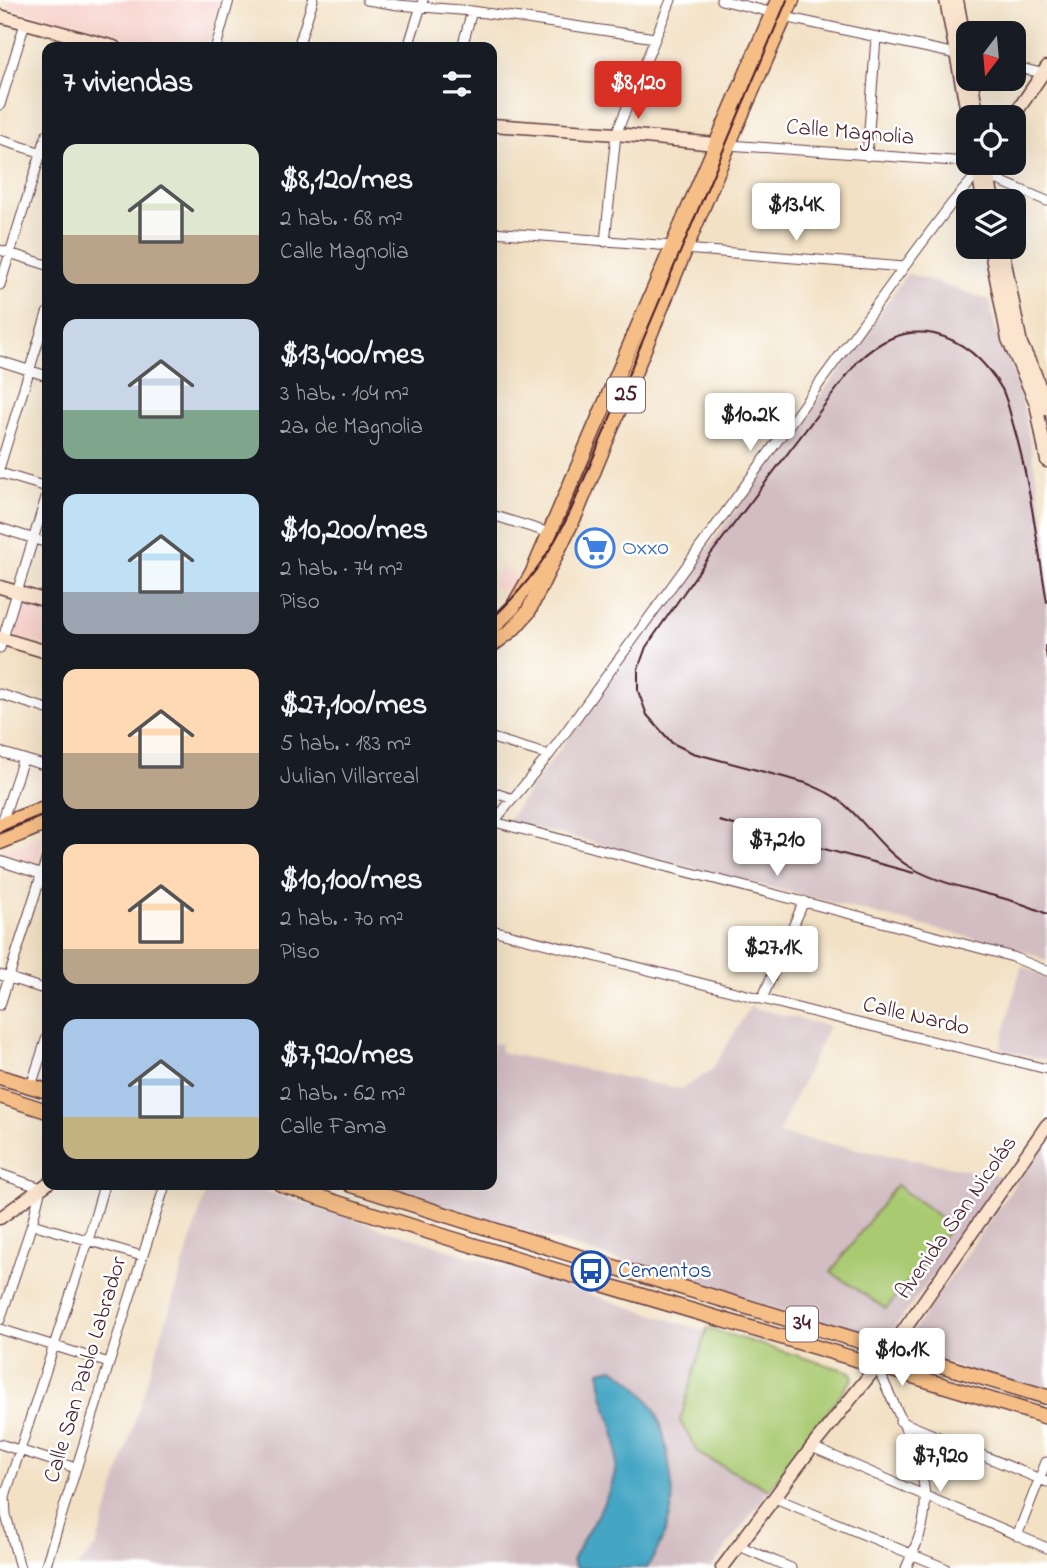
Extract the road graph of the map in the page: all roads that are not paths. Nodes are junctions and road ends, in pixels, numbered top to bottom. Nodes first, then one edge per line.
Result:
1 (229, 0) edge
2 (313, 0) edge
3 (367, 0) edge
4 (671, 0) edge
5 (721, 0) edge
6 (778, 0) edge
7 (794, 0) edge
8 (946, 0) edge
9 (957, 0) edge
10 (422, 3) edge
11 (769, 6) edge
12 (472, 11) junction
13 (0, 16) edge
14 (789, 18) junction
15 (960, 21) edge
16 (25, 23) junction
17 (956, 29) edge
18 (655, 38) junction
19 (876, 38) junction
20 (75, 42) edge
21 (217, 42) edge
22 (300, 42) edge
23 (410, 42) edge
24 (463, 42) edge
25 (956, 54) edge
26 (1026, 68) edge
27 (1046, 72) edge
28 (0, 105) edge
29 (1022, 105) edge
30 (731, 121) junction
31 (497, 125) edge
32 (617, 134) junction
33 (0, 140) edge
34 (722, 145) junction
35 (42, 153) edge
36 (867, 156) junction
37 (42, 159) edge
38 (956, 161) edge
39 (976, 175) edge
40 (998, 175) edge
41 (1047, 201) edge
42 (497, 232) edge
43 (605, 242) junction
44 (678, 248) junction
45 (5, 252) edge
46 (992, 259) edge
47 (1004, 259) edge
48 (42, 263) edge
49 (904, 267) junction
50 (0, 285) edge
51 (42, 330) edge
52 (0, 361) edge
53 (30, 371) junction
54 (42, 375) edge
55 (1047, 409) edge
56 (1047, 461) edge
57 (0, 466) edge
58 (0, 473) edge
59 (42, 486) edge
60 (42, 510) edge
61 (497, 517) edge
62 (0, 528) edge
63 (550, 533) junction
64 (33, 538) junction
65 (42, 541) edge
66 (0, 587) edge
67 (17, 592) junction
68 (42, 600) edge
69 (497, 621) edge
70 (497, 641) edge
71 (1, 642) edge
72 (42, 651) edge
73 (0, 694) edge
74 (42, 707) edge
75 (497, 739) edge
76 (0, 752) edge
77 (549, 755) junction
78 (23, 759) junction
79 (42, 765) edge
80 (497, 794) edge
81 (513, 799) junction
82 (42, 809) edge
83 (497, 818) edge
84 (497, 824) edge
85 (0, 825) edge
86 (42, 825) edge
87 (0, 842) edge
88 (0, 862) edge
89 (42, 875) edge
90 (42, 883) edge
91 (804, 901) junction
92 (497, 931) edge
93 (1047, 971) edge
94 (4, 976) edge
95 (42, 988) edge
96 (762, 999) junction
97 (0, 1005) edge
98 (42, 1052) edge
99 (1047, 1069) edge
100 (0, 1077) edge
101 (31, 1086) junction
102 (42, 1089) edge
103 (0, 1096) edge
104 (42, 1109) edge
105 (1047, 1125) edge
106 (0, 1174) edge
107 (42, 1185) edge
108 (42, 1187) edge
109 (43, 1190) edge
110 (103, 1190) edge
111 (164, 1190) edge
112 (298, 1190) edge
113 (367, 1190) edge
114 (0, 1217) edge
115 (32, 1224) junction
116 (88, 1241) junction
117 (142, 1256) junction
118 (0, 1320) edge
119 (0, 1329) edge
120 (52, 1346) junction
121 (890, 1350) junction
122 (109, 1363) junction
123 (877, 1365) junction
124 (1047, 1397) edge
125 (1047, 1418) edge
126 (901, 1421) junction
127 (0, 1444) edge
128 (812, 1447) junction
129 (20, 1450) junction
130 (1046, 1462) edge
131 (76, 1468) junction
132 (1043, 1480) edge
133 (925, 1495) junction
134 (775, 1498) junction
135 (1017, 1536) junction
136 (739, 1546) junction
137 (1047, 1548) edge
138 (912, 1554) junction
139 (20, 1568) edge
140 (45, 1568) edge
141 (723, 1568) edge
142 (791, 1568) edge
143 (906, 1568) edge
144 (945, 1568) edge

1 - 21 street
2 - 22 street
3 - 10 street
4 - 18 street
5 - 11 street
6 - 30 main road, 25
7 - 14 street, 25
7 - 30 main road, 25
8 - 17 street
9 - 15 street
10 - 12 street
10 - 23 street
11 - 30 street, 25
12 - 18 street
12 - 24 street
13 - 16 street
14 - 19 street
14 - 30 street, 25
16 - 20 street
16 - 28 street
18 - 32 street
19 - 25 street
19 - 36 street
26 - 27 street
27 - 29 street
30 - 34 main road, 25
31 - 32 street, Calle Magnolia
32 - 34 street, Calle Magnolia
32 - 43 street
33 - 35 street
34 - 36 street, Calle Magnolia
34 - 44 main road, 25
36 - 38 street, Calle Magnolia
37 - 45 street
39 - 49 street
40 - 41 street
42 - 43 street
43 - 44 street
44 - 49 street
44 - 63 main road, 25
44 - 70 main road, 25
45 - 48 street
45 - 50 street
46 - 56 street
47 - 55 street
49 - 77 street
51 - 53 street
52 - 53 street
53 - 54 street
53 - 57 street
58 - 59 street
60 - 64 street
61 - 63 street
62 - 64 street
63 - 69 main road, 25
64 - 65 street
64 - 67 street
66 - 67 street
67 - 68 street
67 - 71 street
71 - 72 street
73 - 74 street
75 - 77 street
76 - 78 street
77 - 81 street
78 - 79 street
78 - 85 street
80 - 81 street
81 - 83 street
82 - 85 main road
84 - 91 street
86 - 87 main road
88 - 89 street
90 - 94 street
91 - 93 street
91 - 96 street
92 - 96 street, Calle Nardo
94 - 95 street
94 - 97 street
96 - 99 street, Calle Nardo
98 - 101 street
100 - 101 main road
101 - 102 main road
103 - 104 main road
105 - 121 street, Avenida San Nicolás
106 - 107 street
108 - 114 street
109 - 115 street
110 - 116 street
111 - 117 street, Calle San Pablo Labrador
112 - 123 main road, 34
113 - 121 main road, 34
115 - 116 street
115 - 118 street
116 - 117 street
116 - 120 street
117 - 122 street, Calle San Pablo Labrador
119 - 120 street
120 - 122 street
120 - 129 street
121 - 123 street, Avenida San Nicolás
121 - 124 main road, 34
122 - 131 street, Calle San Pablo Labrador
123 - 125 main road, 34
123 - 126 street
123 - 128 street, Avenida San Nicolás
126 - 132 street
126 - 133 street
127 - 129 street
128 - 133 street
128 - 134 street, Avenida San Nicolás
129 - 131 street
129 - 139 street
130 - 132 street
131 - 140 street, Calle San Pablo Labrador
132 - 135 street
133 - 135 street
133 - 138 street
134 - 136 street, Avenida San Nicolás
134 - 138 street
135 - 137 street
136 - 141 street, Avenida San Nicolás
136 - 142 street
138 - 143 street
138 - 144 street

